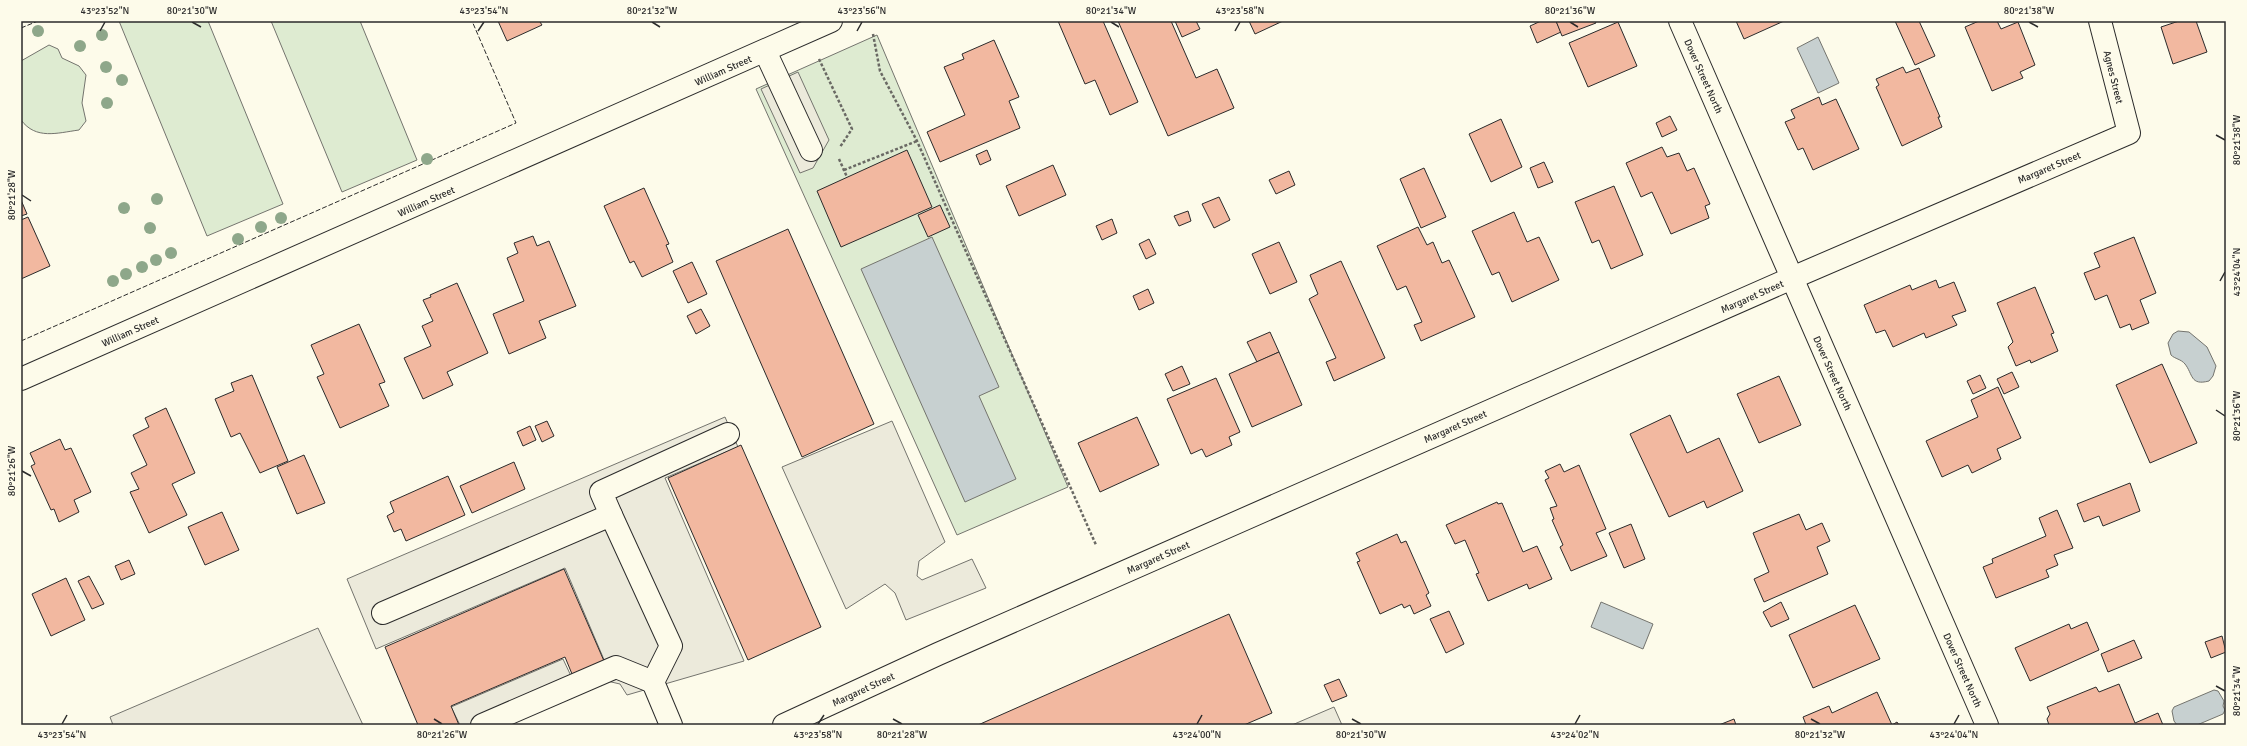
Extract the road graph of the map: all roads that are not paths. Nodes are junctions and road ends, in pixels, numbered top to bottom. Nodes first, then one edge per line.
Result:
1 (831, 21) edge
2 (1680, 21) edge
3 (2100, 21) edge
4 (766, 51) junction
5 (2129, 133) joint
6 (811, 150) dead end
7 (1792, 278) junction
8 (21, 379) edge
9 (728, 434) dead end
10 (611, 515) junction
11 (383, 612) dead end
12 (653, 682) junction
13 (482, 725) edge
14 (670, 725) edge
15 (786, 725) edge
16 (1987, 725) edge

1 - 4 street, William Street
2 - 7 street, Dover Street North
3 - 5 street, Agnes Street
4 - 6 street
4 - 8 street, William Street
5 - 7 street, Margaret Street
7 - 15 street, Margaret Street
7 - 16 street, Dover Street North
9 - 10 street
10 - 11 street
10 - 12 street
12 - 13 street
12 - 14 street

